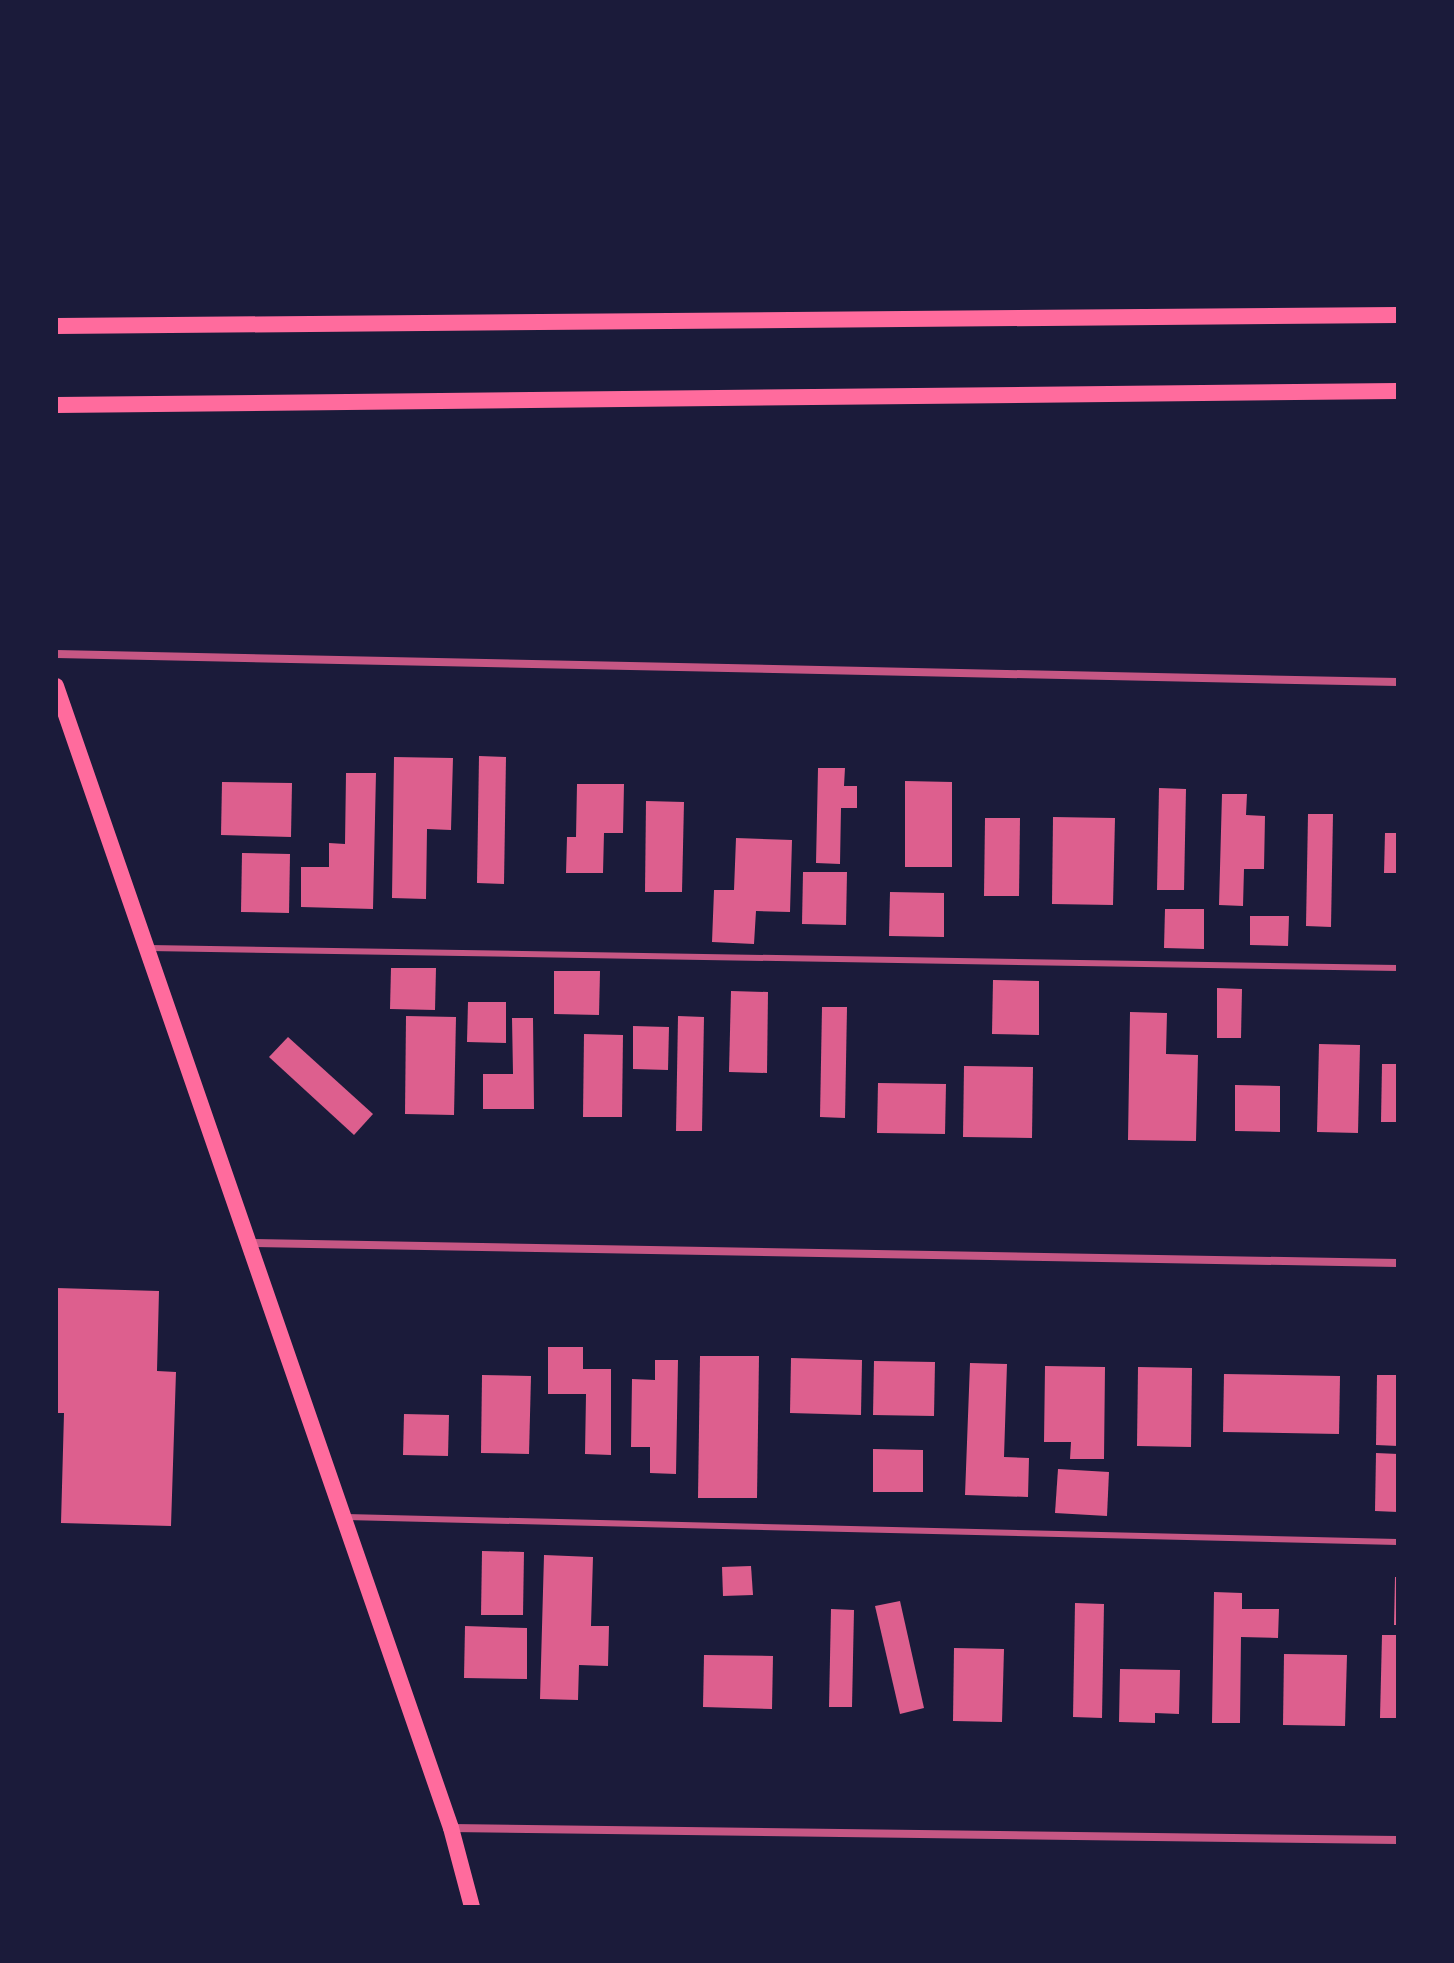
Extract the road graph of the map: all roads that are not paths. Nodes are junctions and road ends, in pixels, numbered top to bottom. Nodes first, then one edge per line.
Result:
1 (1398, 315) edge
2 (56, 326) edge
3 (1398, 391) edge
4 (56, 405) edge
5 (56, 654) edge
6 (1398, 682) edge
7 (56, 686) edge
8 (146, 948) junction
9 (1398, 968) edge
10 (246, 1243) junction
11 (1398, 1263) edge
12 (342, 1517) junction
13 (1398, 1542) edge
14 (451, 1828) junction
15 (1398, 1840) edge
16 (472, 1907) edge

1 - 2 main road
3 - 4 main road
5 - 6 street
7 - 8 main road
8 - 9 lane
8 - 10 main road
10 - 11 street
10 - 12 main road
12 - 13 lane
12 - 14 main road
14 - 15 street
14 - 16 main road

